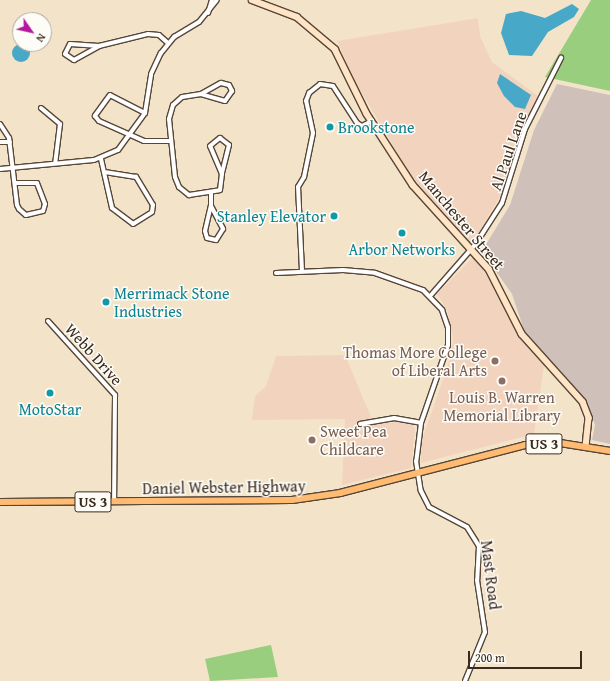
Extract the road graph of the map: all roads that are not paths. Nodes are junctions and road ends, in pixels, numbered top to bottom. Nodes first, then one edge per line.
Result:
1 (212, 0) edge
2 (217, 0) edge
3 (252, 0) edge
4 (208, 13) junction
5 (168, 43) junction
6 (99, 46) junction
7 (561, 58) dead end
8 (201, 94) junction
9 (41, 108) dead end
10 (146, 113) junction
11 (372, 121) junction
12 (0, 124) edge
13 (132, 134) junction
14 (172, 141) junction
15 (0, 142) edge
16 (10, 142) junction
17 (101, 159) junction
18 (55, 163) junction
19 (12, 167) junction
20 (0, 168) edge
21 (106, 172) junction
22 (222, 174) junction
23 (15, 183) junction
24 (211, 194) junction
25 (211, 206) junction
26 (471, 250) junction
27 (302, 271) junction
28 (276, 273) dead end
29 (431, 295) junction
30 (48, 321) dead end
31 (421, 423) junction
32 (360, 424) dead end
33 (586, 446) junction
34 (610, 451) edge
35 (417, 473) junction
36 (0, 502) edge
37 (114, 502) junction
38 (465, 681) edge

1 - 4 street
2 - 4 street
3 - 11 street, Manchester Street
4 - 5 street
5 - 6 street
5 - 10 street
6 - 6 street
7 - 26 street, Al Paul Lane
8 - 8 street
8 - 14 street
9 - 18 street
10 - 13 street
10 - 13 street
11 - 26 street, Manchester Street
11 - 27 street
12 - 16 street
13 - 14 street
13 - 17 street
14 - 24 street
15 - 16 street
16 - 19 street
17 - 18 street
17 - 21 street
18 - 19 street
19 - 20 street
19 - 23 street
21 - 21 street
22 - 22 street
22 - 24 street
23 - 23 street
24 - 25 street
25 - 25 street
26 - 29 street, Al Paul Lane
26 - 33 street, Manchester Street
27 - 28 street
27 - 29 street
29 - 31 street, Mast Road
30 - 37 street, Webb Drive
31 - 32 street
31 - 35 street, Mast Road
33 - 34 main road, Daniel Webster Highway / US 3
33 - 35 main road, Daniel Webster Highway / US 3
35 - 37 main road, Daniel Webster Highway / US 3
35 - 38 street, Mast Road
36 - 37 main road, Daniel Webster Highway / US 3

